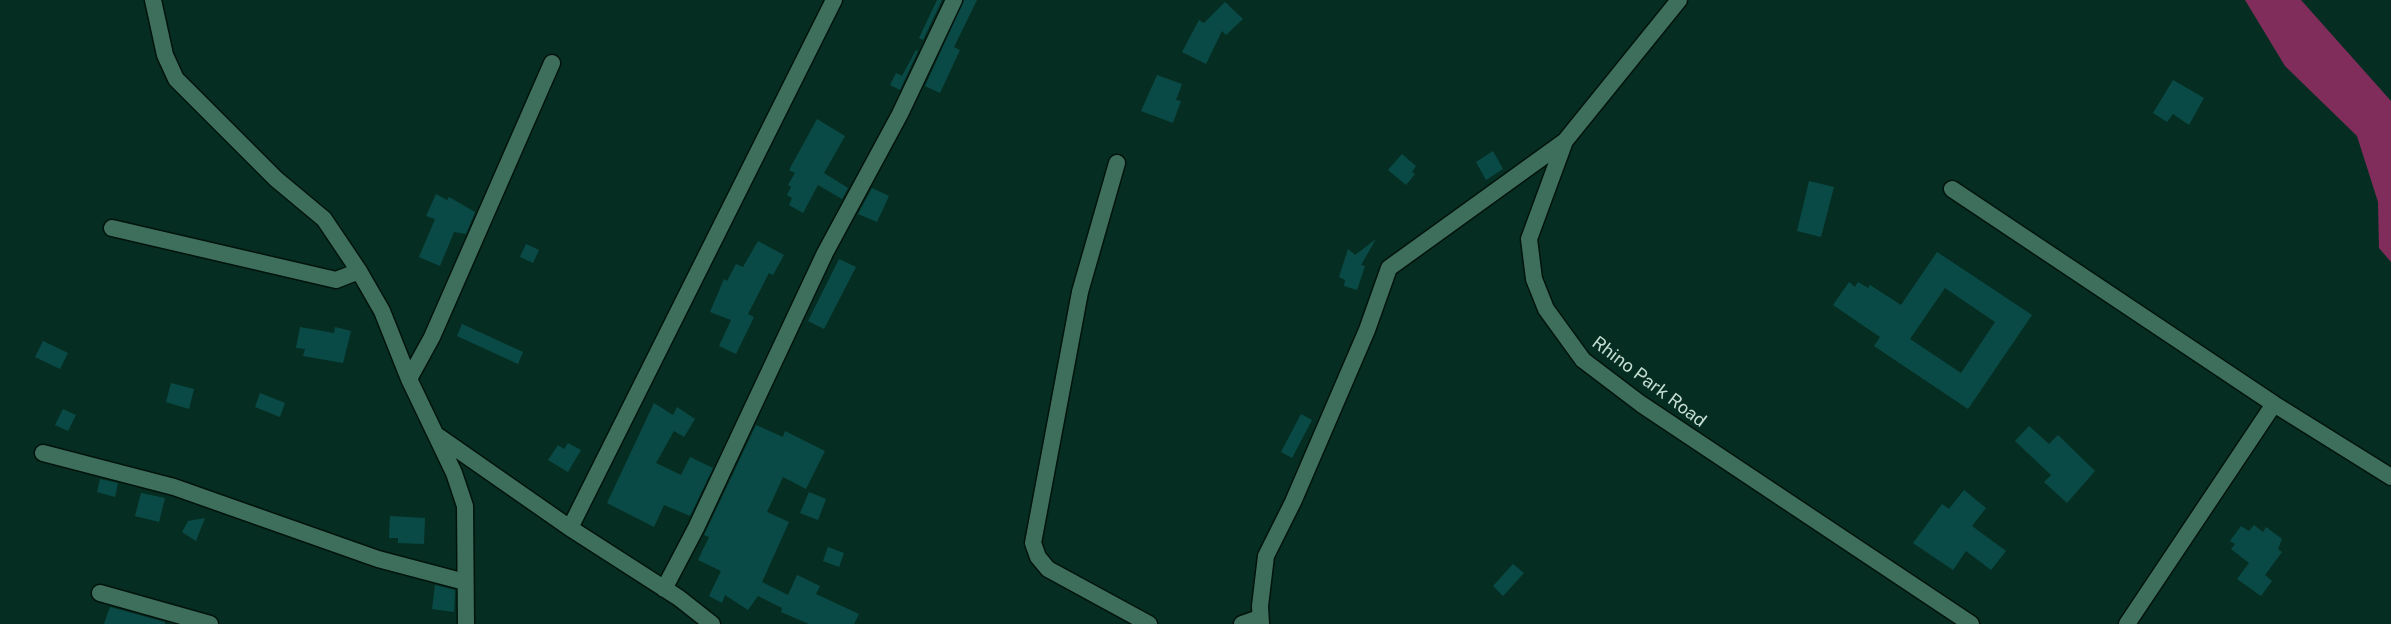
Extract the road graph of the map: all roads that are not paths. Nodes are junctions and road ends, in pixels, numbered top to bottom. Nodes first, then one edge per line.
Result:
1 (153, 0) edge
2 (834, 0) edge
3 (954, 0) edge
4 (1679, 0) edge
5 (552, 63) dead end
6 (1565, 141) junction
7 (1117, 163) dead end
8 (1952, 189) dead end
9 (112, 228) dead end
10 (359, 271) junction
11 (409, 379) junction
12 (2274, 404) junction
13 (438, 436) junction
14 (43, 453) dead end
15 (2391, 477) edge
16 (570, 528) junction
17 (465, 583) junction
18 (664, 589) junction
19 (100, 593) dead end
20 (1260, 621) edge
21 (709, 623) edge
22 (210, 624) edge
23 (466, 624) edge
24 (1149, 624) edge
25 (1241, 624) edge
26 (1972, 624) edge
27 (2127, 624) edge

1 - 10 street
2 - 16 street
3 - 18 street
4 - 6 street, Rhino Park Road
5 - 11 street
6 - 20 street
6 - 26 street, Rhino Park Road
7 - 24 street
8 - 12 street
9 - 10 street
10 - 11 street
11 - 13 street
12 - 15 street
12 - 27 street
13 - 16 street
13 - 17 street
14 - 17 street
16 - 18 street
17 - 23 street
18 - 21 street
19 - 22 street
20 - 25 street

